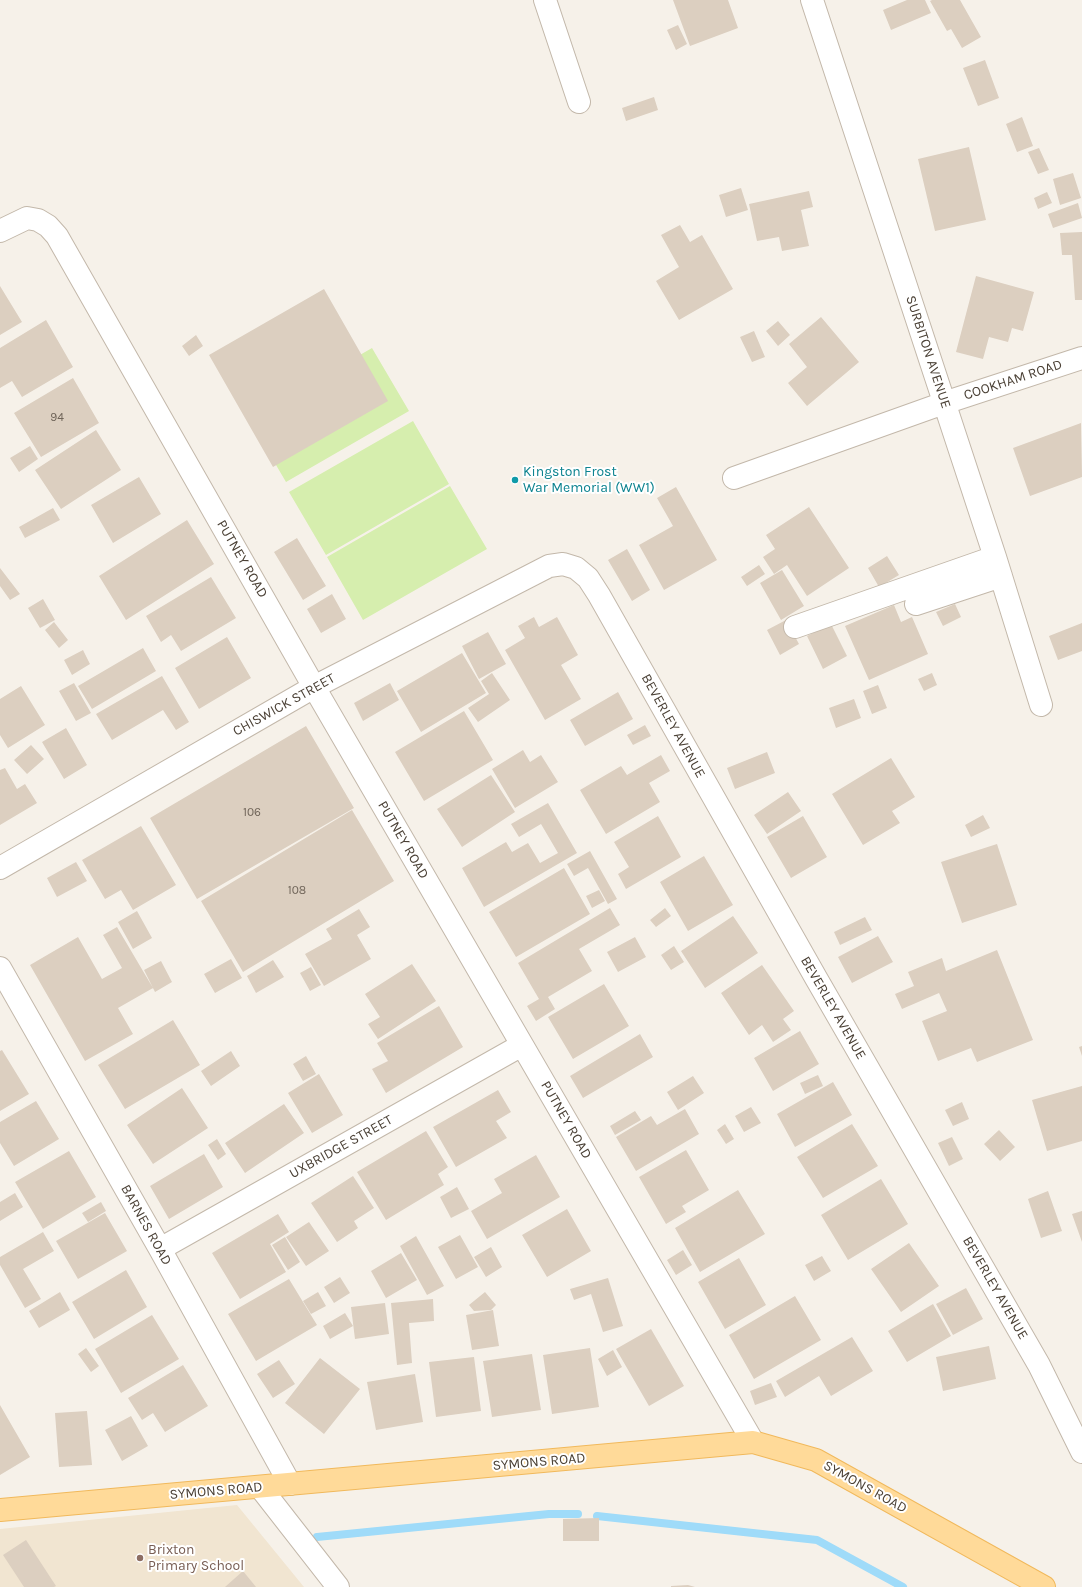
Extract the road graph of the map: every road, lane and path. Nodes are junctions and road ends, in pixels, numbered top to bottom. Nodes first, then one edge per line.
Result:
1 (545, 0) edge
2 (812, 0) edge
3 (578, 102) dead end
4 (0, 231) edge
5 (1082, 358) edge
6 (944, 403) junction
7 (734, 478) dead end
8 (998, 566) junction
9 (576, 568) joint
10 (916, 604) dead end
11 (795, 627) dead end
12 (314, 687) junction
13 (1041, 705) dead end
14 (0, 868) edge
15 (0, 968) edge
16 (522, 1045) junction
17 (160, 1249) junction
18 (753, 1442) junction
19 (1082, 1452) edge
20 (290, 1484) junction
21 (260, 1487) junction
22 (0, 1510) edge
23 (338, 1587) edge
24 (1044, 1587) edge

1 - 3 street
2 - 6 street, SURBITON AVENUE
4 - 12 street, PUTNEY ROAD
5 - 6 street, COOKHAM ROAD
6 - 7 street, COOKHAM ROAD
6 - 8 street, SURBITON AVENUE
8 - 10 street
8 - 11 street
8 - 13 street, SURBITON AVENUE
9 - 12 street, CHISWICK STREET
9 - 19 street, BEVERLEY AVENUE
12 - 14 street, CHISWICK STREET
12 - 16 street, PUTNEY ROAD
15 - 17 street, BARNES ROAD
16 - 17 street, UXBRIDGE STREET
16 - 18 street, PUTNEY ROAD
17 - 20 street, BARNES ROAD
18 - 20 main road, SYMONS ROAD
18 - 24 main road, SYMONS ROAD
20 - 21 main road, SYMONS ROAD
21 - 22 main road, SYMONS ROAD
21 - 23 street

